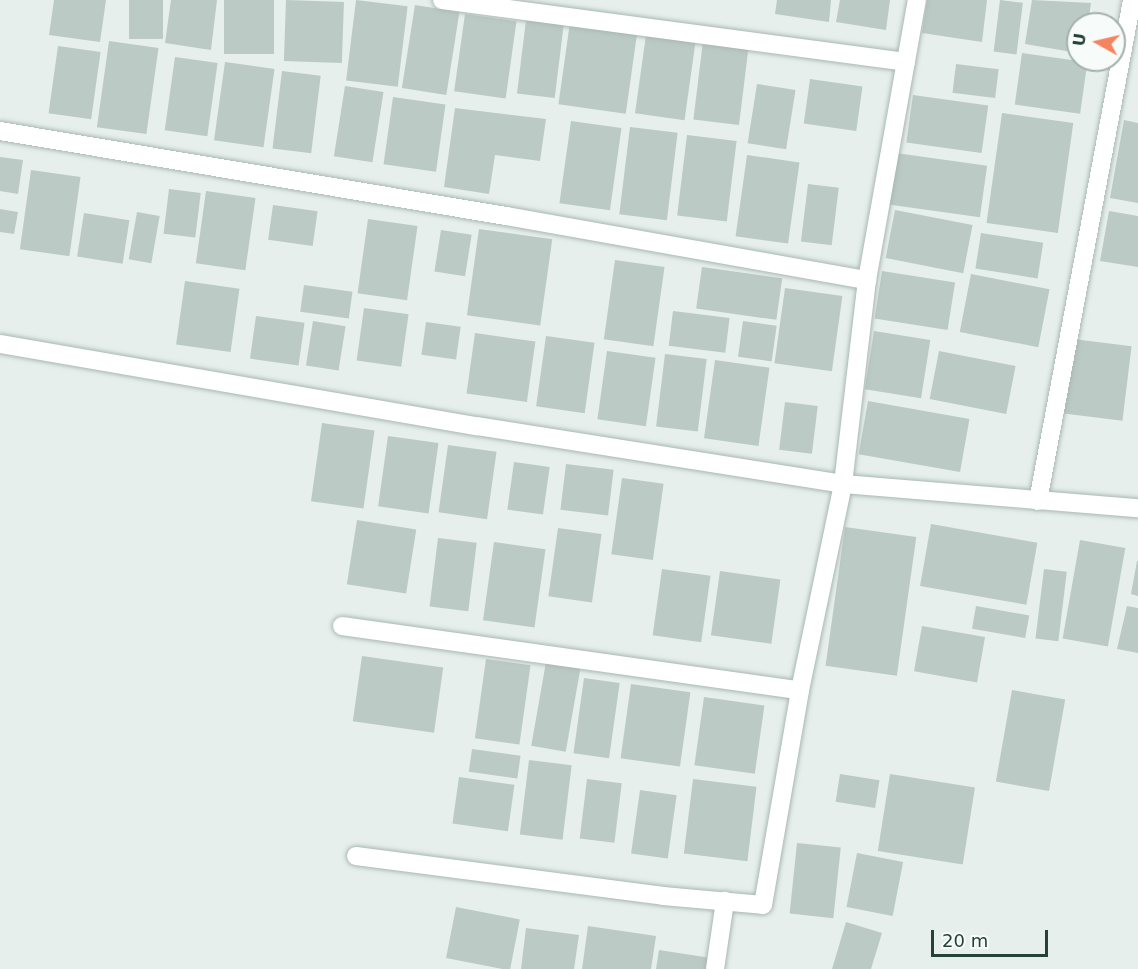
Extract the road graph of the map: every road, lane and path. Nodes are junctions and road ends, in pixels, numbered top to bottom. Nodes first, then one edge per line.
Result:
1 (442, 0) edge
2 (917, 0) edge
3 (1132, 0) edge
4 (906, 62) junction
5 (0, 131) edge
6 (867, 280) junction
7 (0, 344) edge
8 (843, 484) junction
9 (1038, 501) junction
10 (1138, 508) edge
11 (342, 626) dead end
12 (800, 690) junction
13 (356, 855) dead end
14 (724, 901) junction
15 (715, 969) edge

1 - 4 street
2 - 4 street
3 - 9 street
4 - 6 street
5 - 6 street
6 - 8 street
7 - 8 street
8 - 9 street
8 - 12 street
9 - 10 street
11 - 12 street
12 - 14 street
13 - 14 street
14 - 15 street

